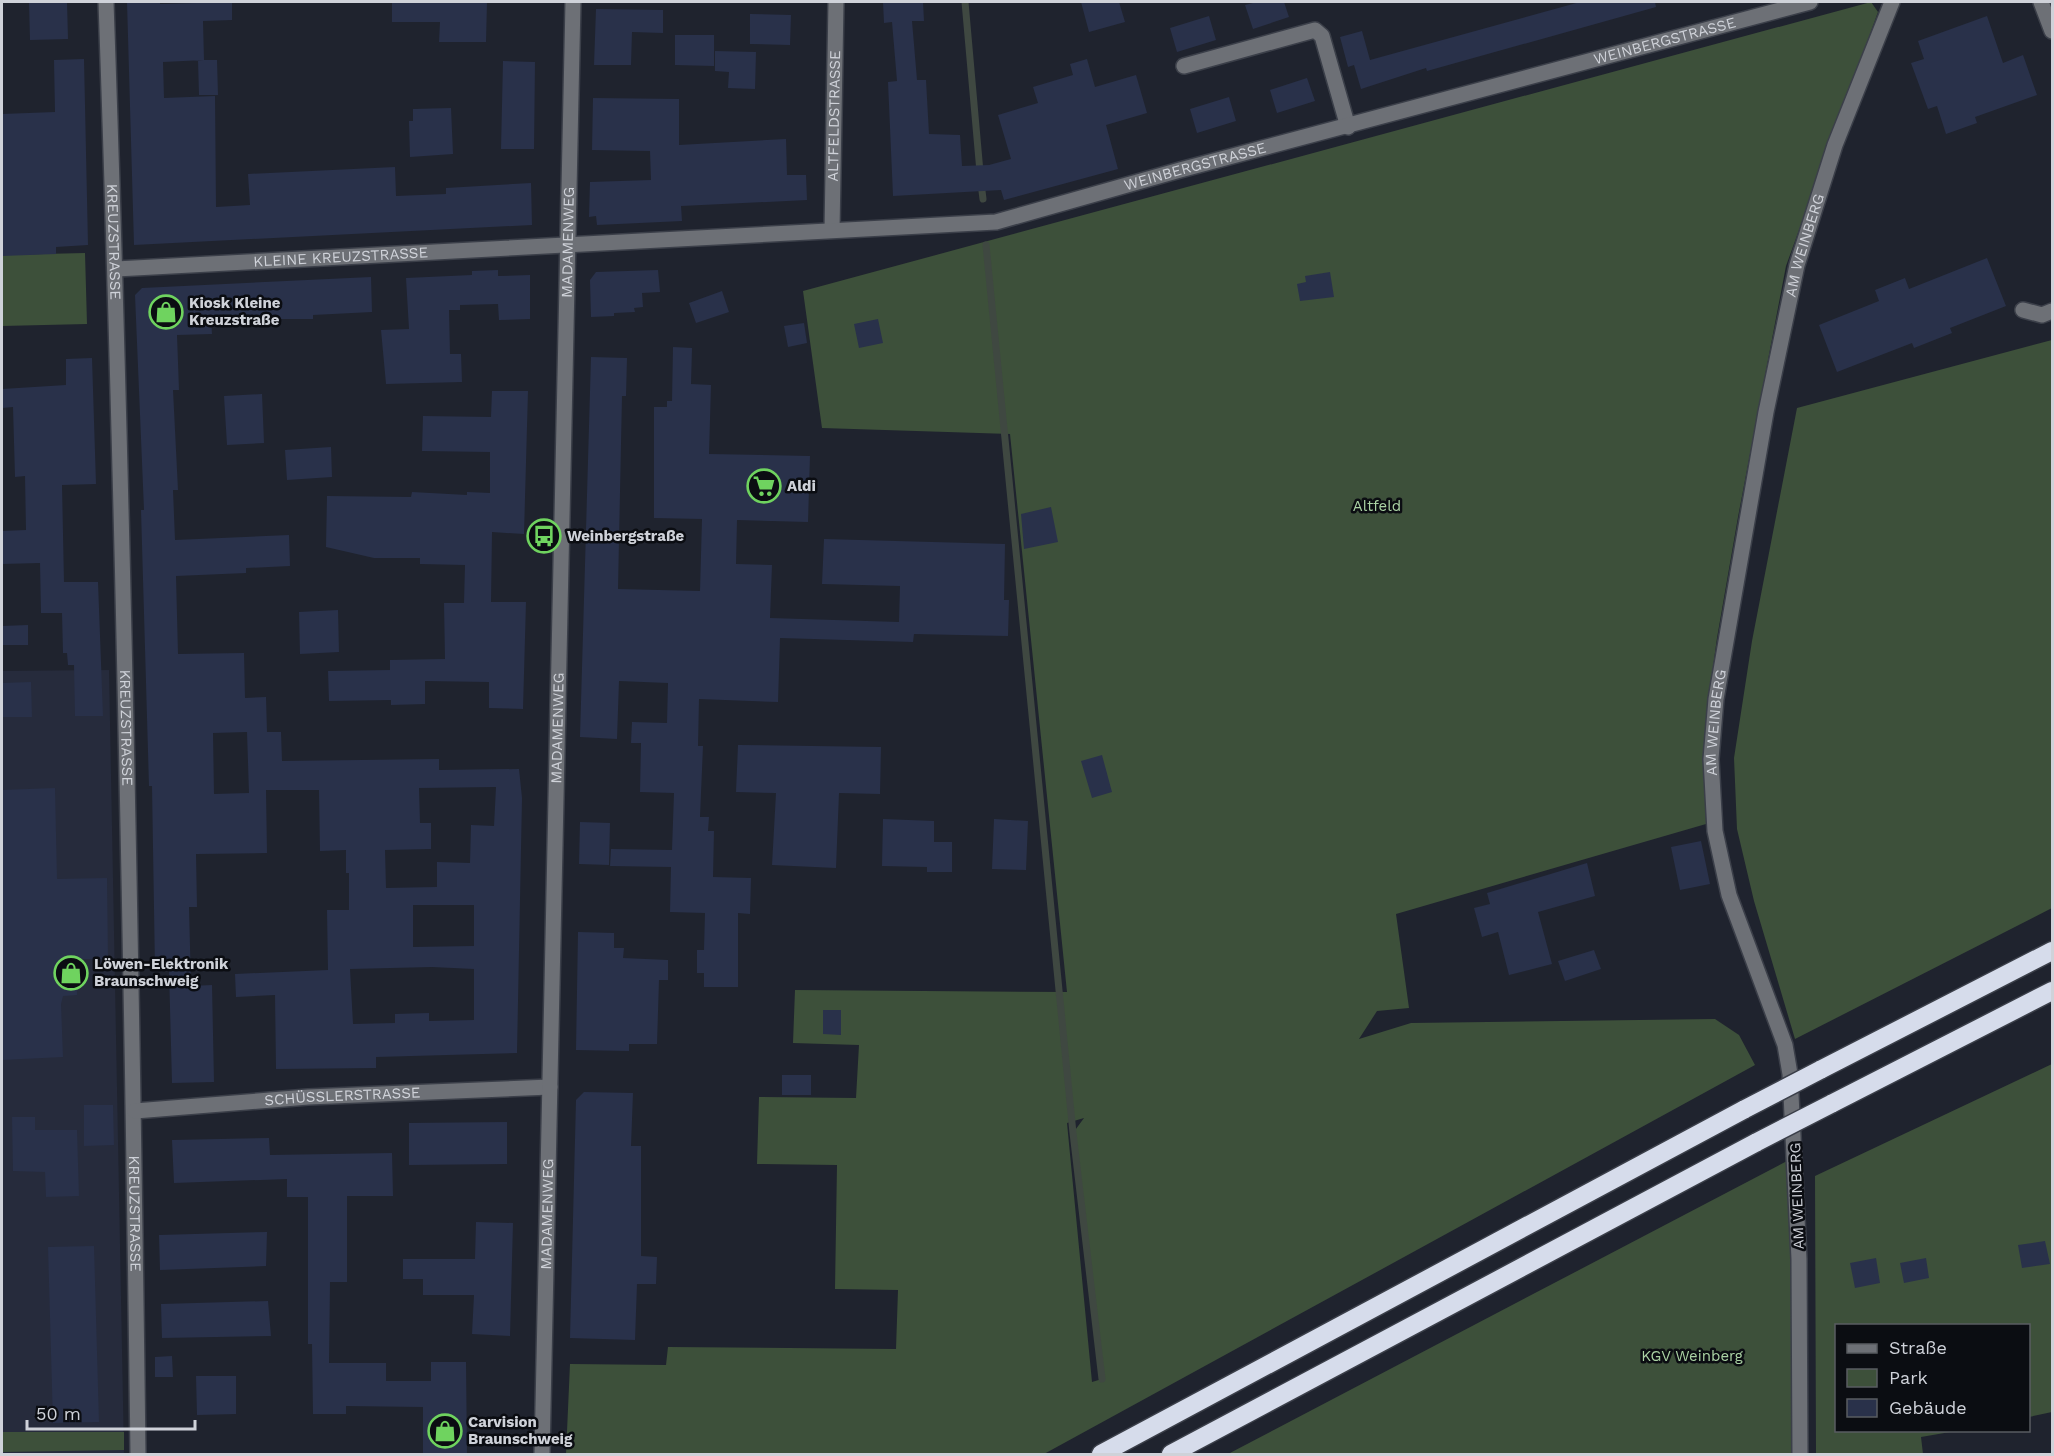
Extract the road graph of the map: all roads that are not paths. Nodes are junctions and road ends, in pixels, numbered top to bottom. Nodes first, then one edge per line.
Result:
1 (106, 2) edge
2 (573, 2) edge
3 (836, 2) edge
4 (1810, 2) edge
5 (1892, 2) edge
6 (2041, 2) edge
7 (2052, 28) edge
8 (1184, 66) dead end
9 (1348, 127) junction
10 (832, 230) junction
11 (567, 245) junction
12 (116, 269) junction
13 (2023, 310) dead end
14 (2052, 310) edge
15 (2052, 951) edge
16 (2052, 991) edge
17 (550, 1087) junction
18 (135, 1111) junction
19 (138, 1455) edge
20 (542, 1455) edge
21 (1101, 1455) edge
22 (1171, 1455) edge
23 (1800, 1455) edge

1 - 12 street, KREUZSTRASSE
2 - 11 street, MADAMENWEG
3 - 10 street, ALTFELDSTRASSE
4 - 9 street, WEINBERGSTRASSE
5 - 23 street, AM WEINBERG
6 - 7 street
8 - 9 street
9 - 10 street, WEINBERGSTRASSE
10 - 11 street, WEINBERGSTRASSE
11 - 12 street, KLEINE KREUZSTRASSE
11 - 17 street, MADAMENWEG
12 - 18 street, KREUZSTRASSE
13 - 14 street
15 - 21 highway, bridge
16 - 22 highway, bridge
17 - 18 street, SCHÜSSLERSTRASSE
17 - 20 street, MADAMENWEG
18 - 19 street, KREUZSTRASSE

